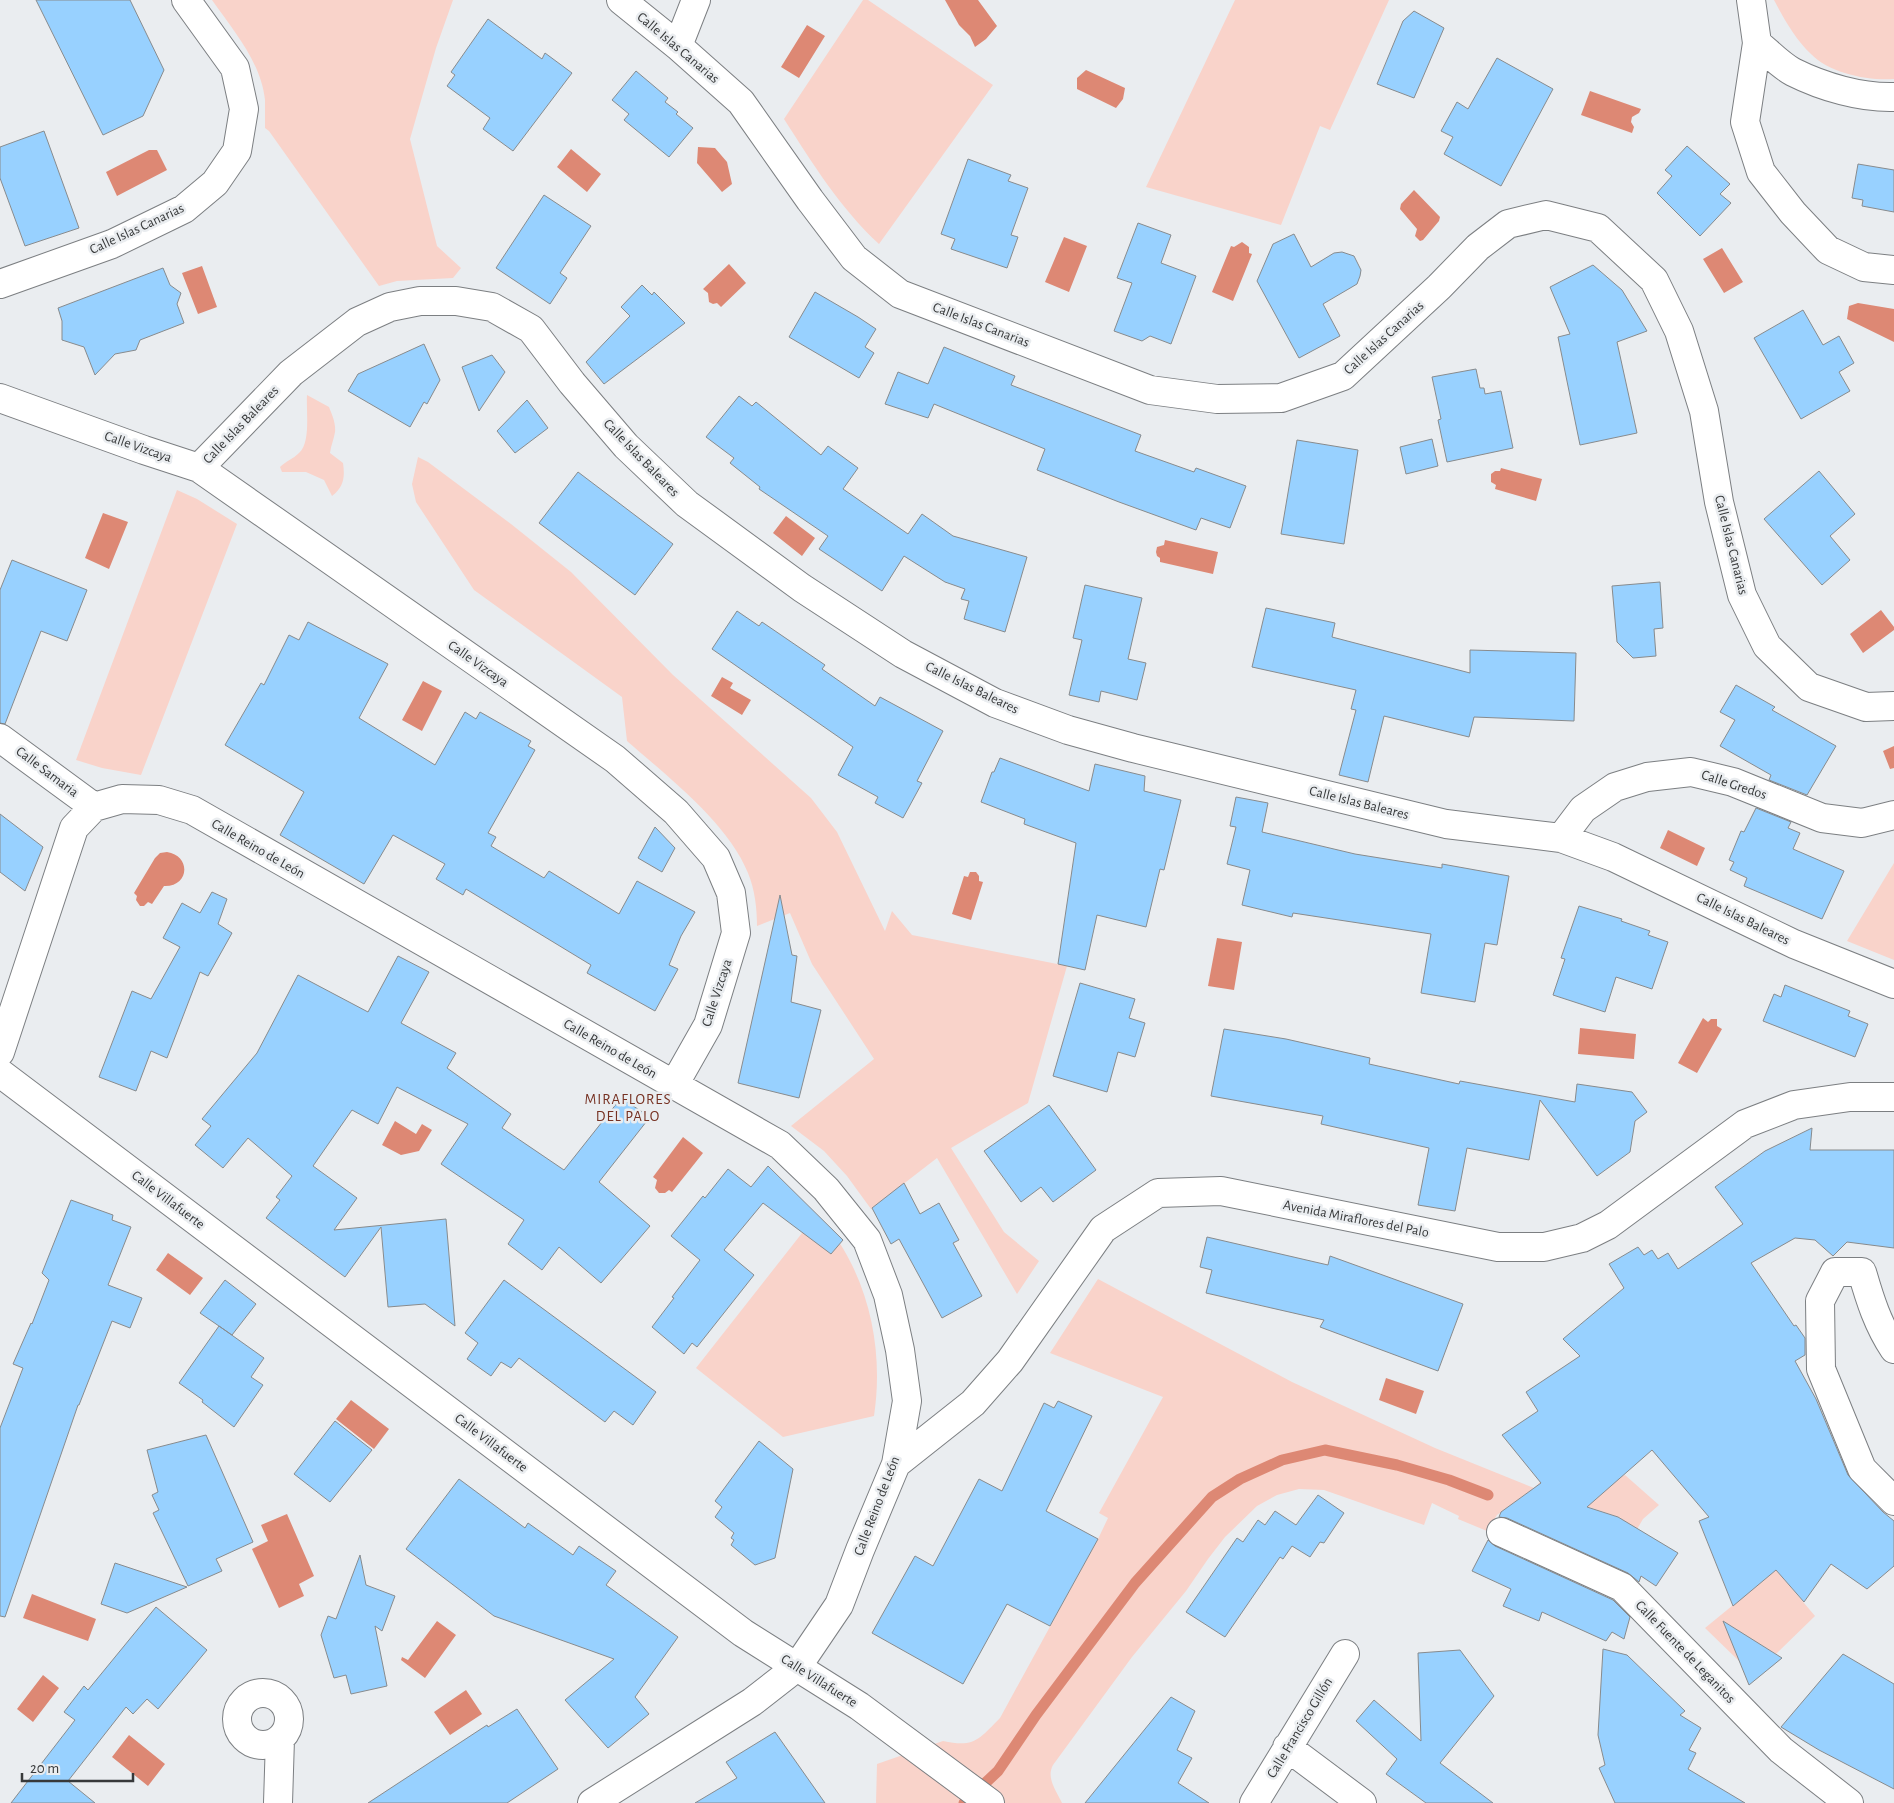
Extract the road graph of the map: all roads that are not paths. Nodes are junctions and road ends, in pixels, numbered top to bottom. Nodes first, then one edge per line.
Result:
1 (186, 0) edge
2 (621, 0) edge
3 (696, 0) edge
4 (1751, 0) edge
5 (1756, 43) junction
6 (678, 46) junction
7 (1894, 97) edge
8 (1894, 270) edge
9 (0, 284) edge
10 (0, 398) edge
11 (199, 468) junction
12 (1894, 706) edge
13 (0, 738) edge
14 (94, 807) junction
15 (1894, 814) edge
16 (1561, 838) junction
17 (1894, 984) edge
18 (0, 1052) edge
19 (0, 1073) edge
20 (674, 1085) junction
21 (1894, 1097) edge
22 (1894, 1349) edge
23 (896, 1464) junction
24 (1894, 1501) edge
25 (1501, 1532) dead end
26 (1345, 1654) dead end
27 (797, 1666) junction
28 (280, 1739) dead end
29 (1287, 1747) junction
30 (278, 1803) edge
31 (592, 1803) edge
32 (990, 1803) edge
33 (1254, 1803) edge
34 (1362, 1803) edge
35 (1849, 1803) edge

1 - 9 street, Calle Islas Canarias
2 - 6 street, Calle Islas Canarias
3 - 6 street
4 - 5 street
5 - 7 street
5 - 8 street
6 - 12 street, Calle Islas Canarias
10 - 11 street, Calle Vizcaya
11 - 16 street, Calle Islas Baleares
11 - 20 street, Calle Vizcaya
13 - 14 street, Calle Samaria
14 - 18 street
14 - 20 street, Calle Reino de León
15 - 16 street, Calle Gredos
16 - 17 street, Calle Islas Baleares
19 - 27 street, Calle Villafuerte
20 - 23 street, Calle Reino de León
21 - 23 street, Avenida Miraflores del Palo
22 - 24 street
23 - 27 street, Calle Reino de León
25 - 35 street, Calle Fuente de Leganitos
26 - 29 street, Calle Francisco Gillón
27 - 31 street, Calle Reino de León
27 - 32 street, Calle Villafuerte
28 - 30 street
29 - 33 street, Calle Francisco Gillón
29 - 34 street

